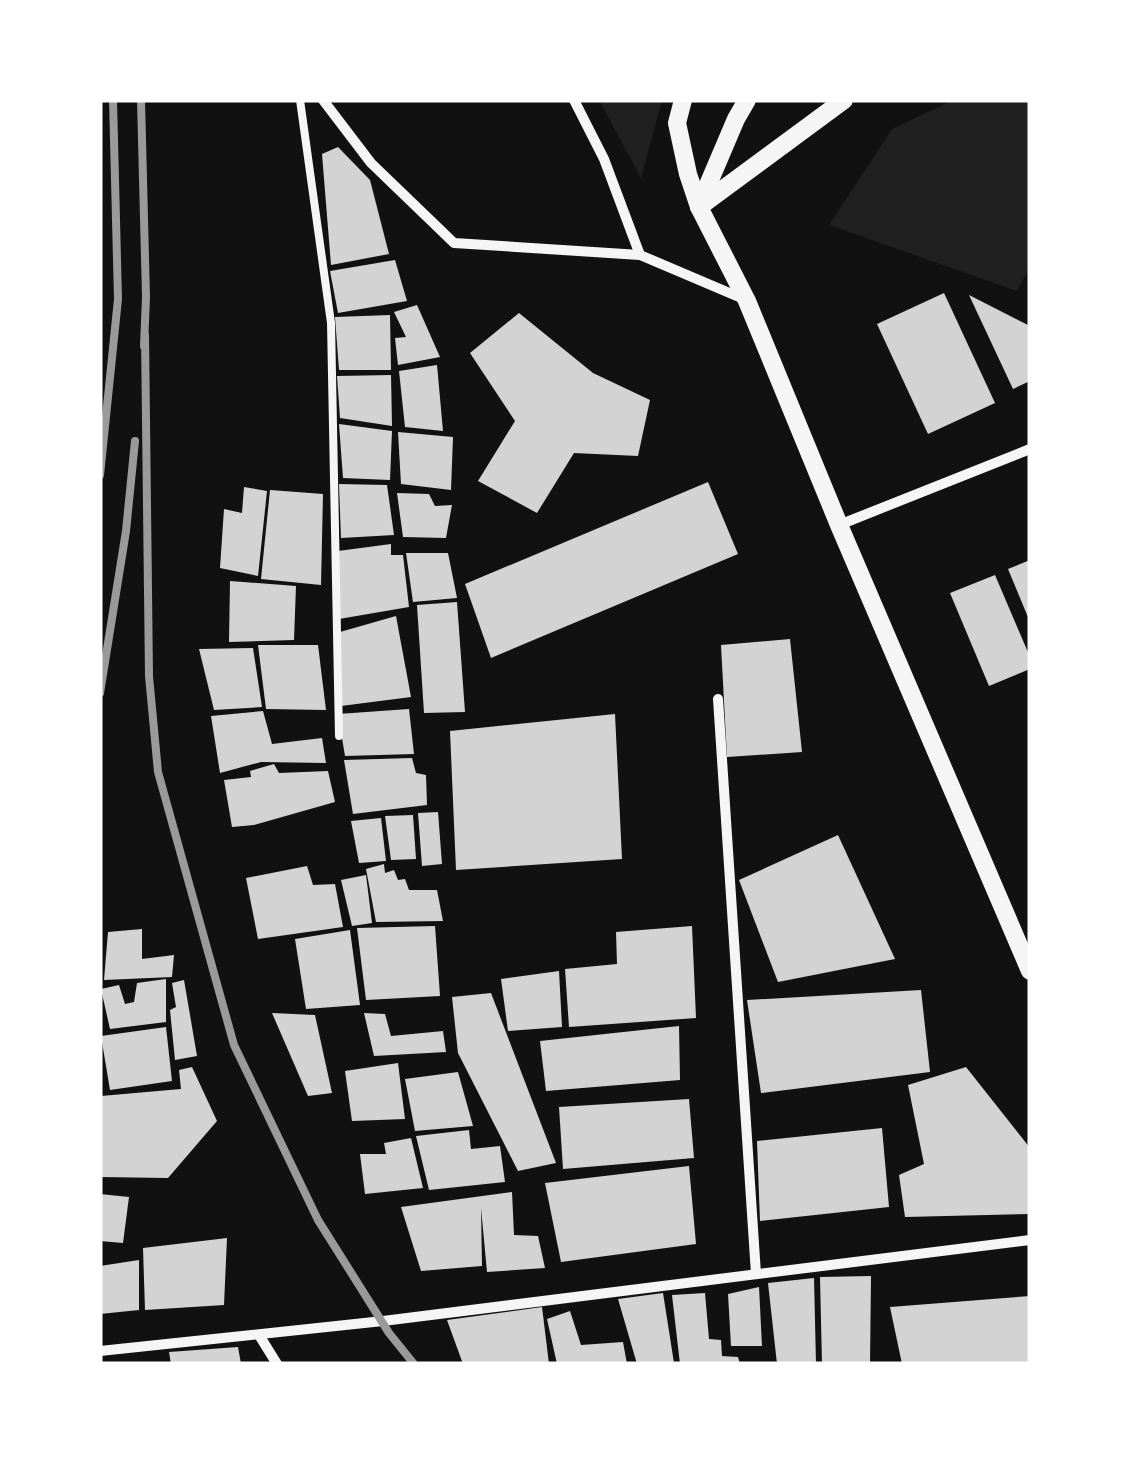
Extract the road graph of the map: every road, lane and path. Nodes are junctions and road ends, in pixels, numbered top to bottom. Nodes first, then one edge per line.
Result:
1 (300, 100) edge
2 (323, 100) edge
3 (574, 100) edge
4 (683, 100) edge
5 (747, 100) edge
6 (844, 100) edge
7 (699, 206) junction
8 (640, 255) junction
9 (747, 301) junction
10 (1030, 449) edge
11 (838, 525) junction
12 (718, 699) dead end
13 (339, 736) dead end
14 (1030, 971) edge
15 (1030, 1240) edge
16 (756, 1274) junction
17 (258, 1335) junction
18 (100, 1351) edge
19 (277, 1364) edge

1 - 13 lane
2 - 8 street
3 - 8 street
4 - 7 street
5 - 7 street
6 - 7 street
7 - 9 street
8 - 9 street
9 - 11 street
10 - 11 street
11 - 14 street
12 - 16 street
15 - 16 street
16 - 17 street
17 - 18 street
17 - 19 street

